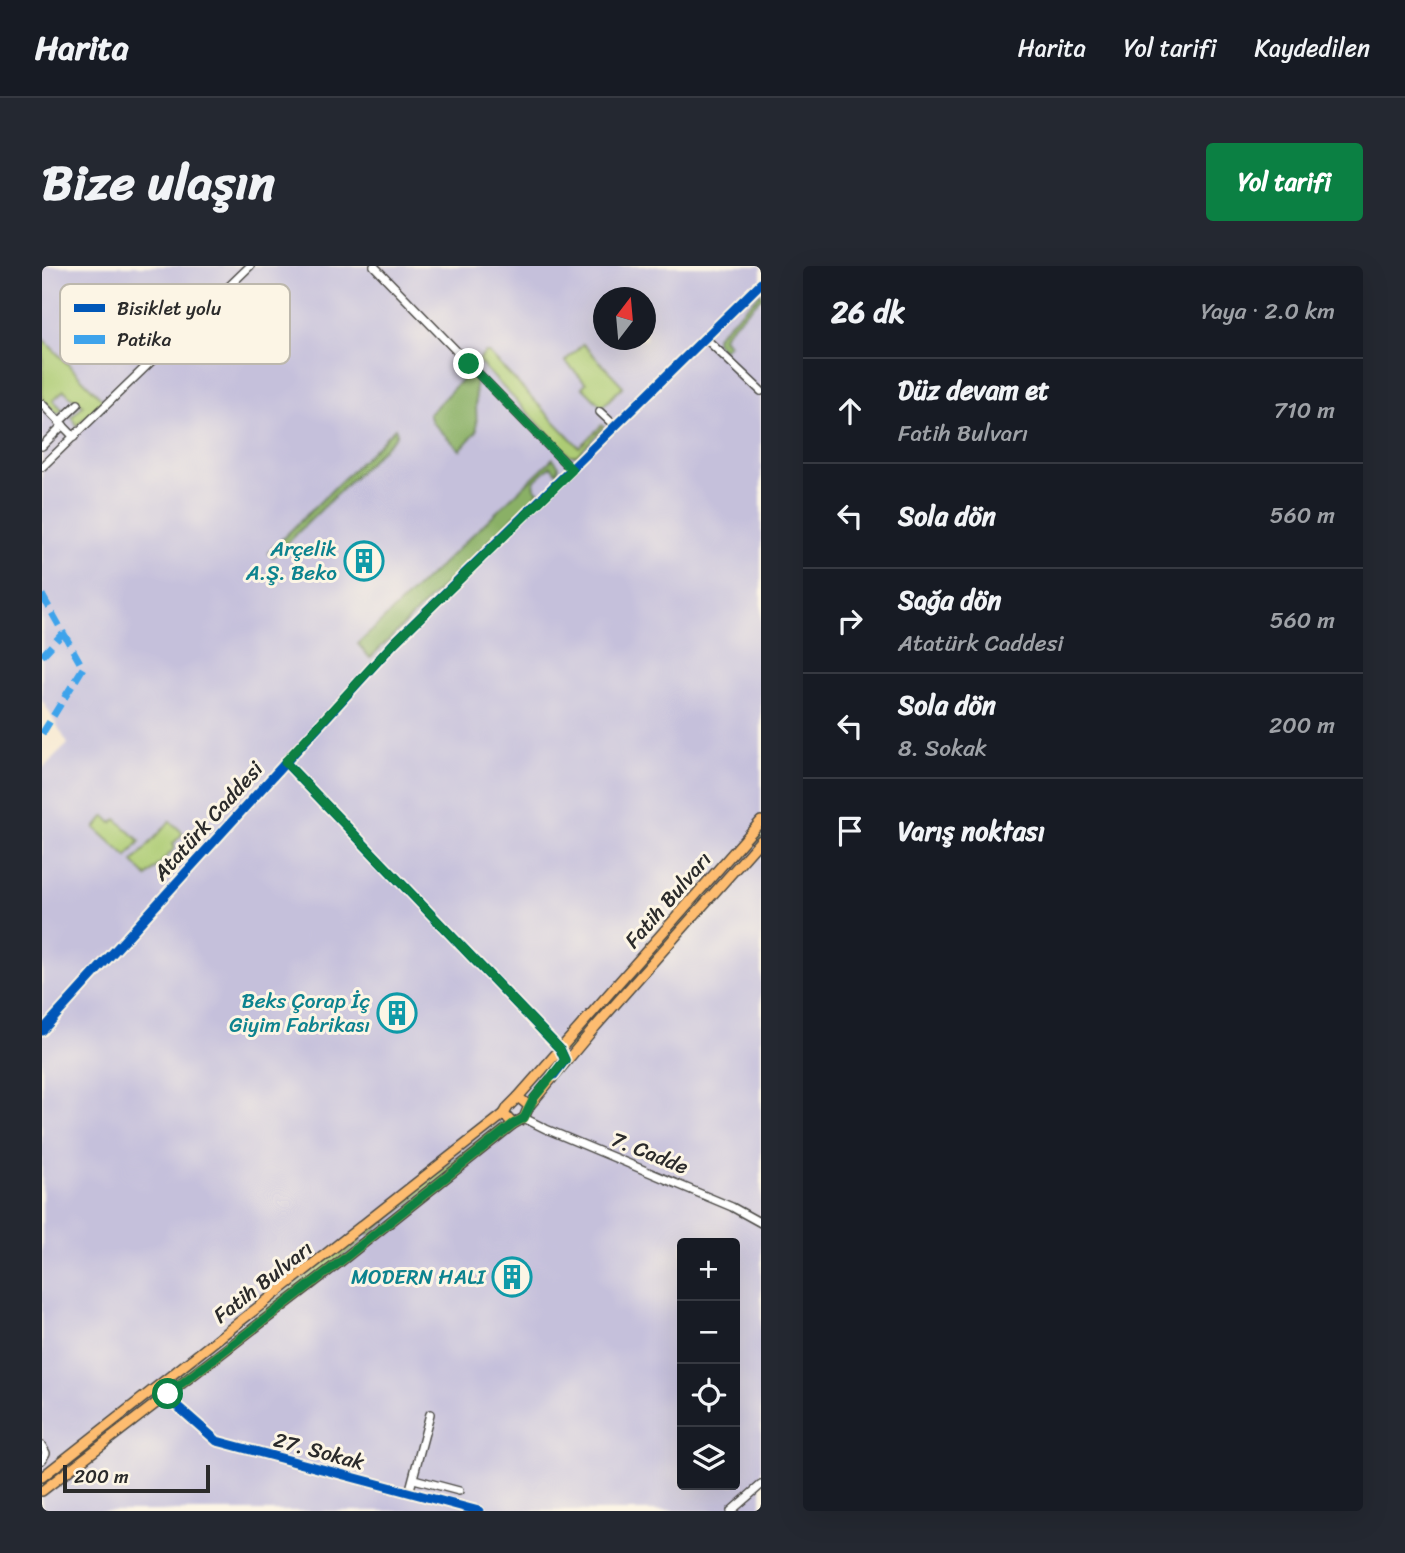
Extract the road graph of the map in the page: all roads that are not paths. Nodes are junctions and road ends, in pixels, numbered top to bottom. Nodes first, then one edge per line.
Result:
1 (250, 266) edge
2 (374, 266) edge
3 (761, 283) edge
4 (231, 284) edge
5 (705, 338) junction
6 (149, 364) edge
7 (761, 391) edge
8 (42, 404) edge
9 (78, 404) dead end
10 (600, 412) dead end
11 (61, 424) junction
12 (615, 426) junction
13 (74, 437) junction
14 (42, 446) edge
15 (42, 467) edge
16 (572, 470) junction
17 (285, 762) junction
18 (761, 821) edge
19 (761, 840) edge
20 (42, 1031) edge
21 (560, 1049) junction
22 (554, 1076) junction
23 (518, 1097) junction
24 (529, 1106) junction
25 (504, 1114) junction
26 (524, 1118) junction
27 (513, 1124) junction
28 (761, 1223) edge
29 (168, 1394) junction
30 (430, 1414) dead end
31 (42, 1446) edge
32 (42, 1460) edge
33 (42, 1477) edge
34 (414, 1479) junction
35 (761, 1485) edge
36 (42, 1491) edge
37 (459, 1491) dead end
38 (409, 1493) junction
39 (479, 1511) edge
40 (732, 1511) edge

1 - 4 street
2 - 16 street
3 - 5 street, Atatürk Caddesi
5 - 7 street
5 - 12 street, Atatürk Caddesi
6 - 13 street
8 - 11 street
9 - 11 street
10 - 12 street
11 - 13 street
11 - 14 street
12 - 16 street, Atatürk Caddesi
13 - 15 street
16 - 17 street, Atatürk Caddesi
17 - 20 street, Atatürk Caddesi
17 - 21 street
18 - 21 main road, Fatih Bulvarı
19 - 22 main road, Fatih Bulvarı
21 - 22 street
21 - 23 main road, Fatih Bulvarı
22 - 24 main road, Fatih Bulvarı
23 - 24 main road
23 - 25 main road, Fatih Bulvarı
24 - 26 main road, Fatih Bulvarı
25 - 27 main road
25 - 33 main road, Fatih Bulvarı
26 - 27 main road, Fatih Bulvarı
26 - 28 street, 7. Cadde
27 - 29 main road, Fatih Bulvarı
29 - 36 main road, Fatih Bulvarı
29 - 38 street, 27. Sokak
30 - 34 street
31 - 32 street
34 - 37 street
34 - 38 street
35 - 40 street
38 - 39 street, 27. Sokak

